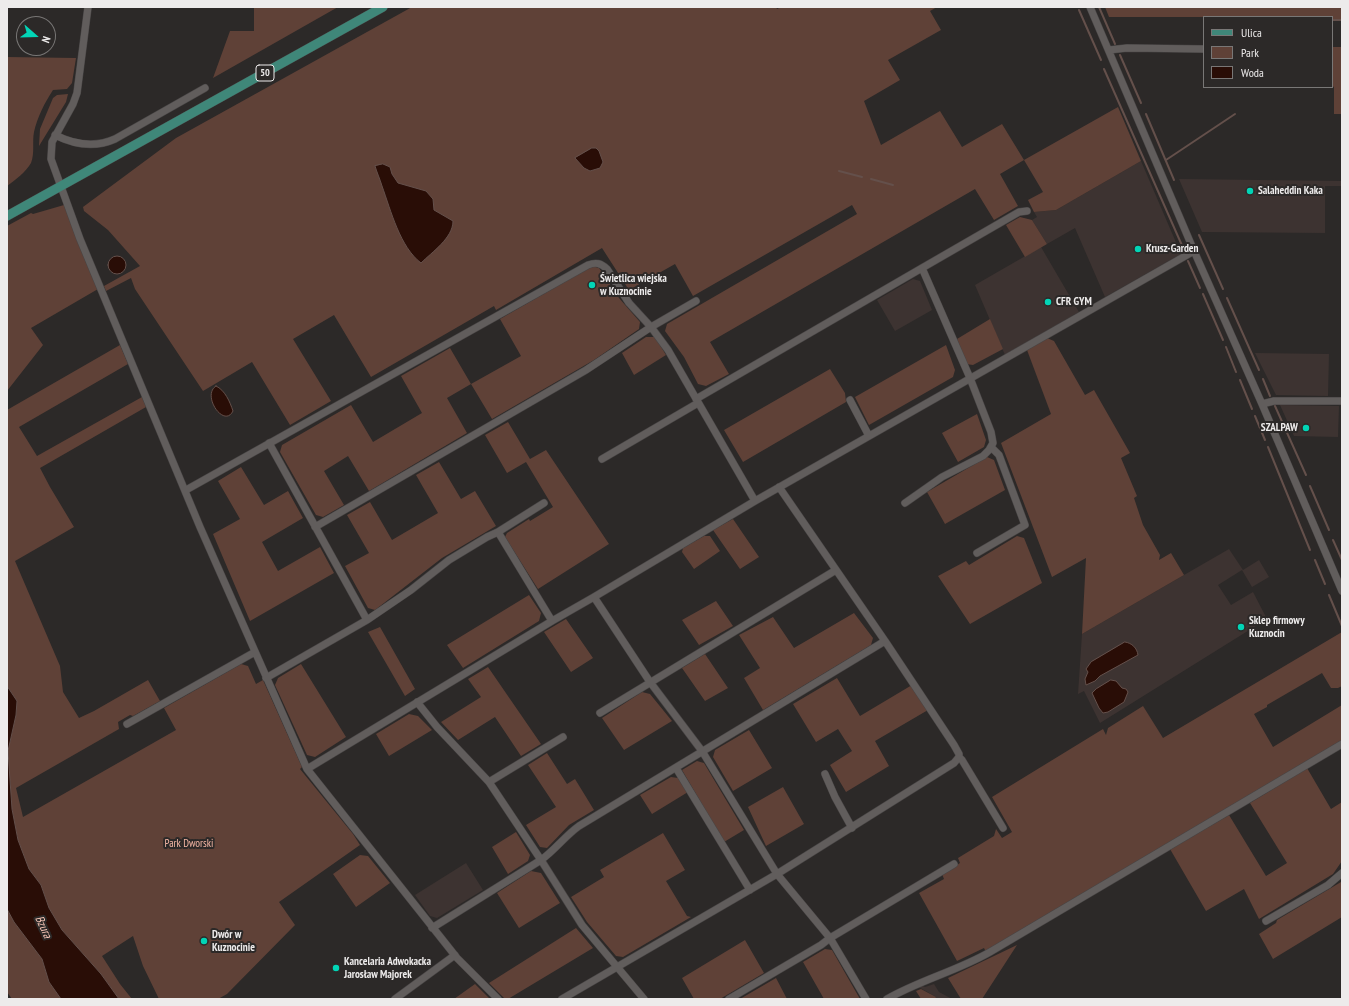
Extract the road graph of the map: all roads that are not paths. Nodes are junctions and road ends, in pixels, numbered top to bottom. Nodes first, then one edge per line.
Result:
1 (88, 7) edge
2 (383, 7) edge
3 (1090, 7) edge
4 (1203, 49) edge
5 (1109, 50) junction
6 (205, 88) dead end
7 (55, 135) junction
8 (61, 187) junction
9 (1026, 211) dead end
10 (7, 216) edge
11 (1194, 251) junction
12 (922, 268) junction
13 (696, 301) dead end
14 (651, 327) junction
15 (970, 378) junction
16 (850, 400) dead end
17 (697, 401) junction
18 (1342, 402) edge
19 (1262, 404) junction
20 (869, 436) junction
21 (269, 443) junction
22 (991, 447) junction
23 (602, 459) dead end
24 (779, 487) junction
25 (186, 490) junction
26 (755, 501) junction
27 (544, 503) dead end
28 (906, 503) dead end
29 (315, 527) junction
30 (498, 532) junction
31 (977, 553) dead end
32 (836, 570) junction
33 (1342, 591) edge
34 (594, 597) junction
35 (367, 620) junction
36 (552, 621) junction
37 (885, 640) junction
38 (255, 652) junction
39 (266, 678) junction
40 (650, 682) junction
41 (417, 702) junction
42 (600, 713) dead end
43 (127, 724) dead end
44 (563, 737) dead end
45 (1342, 744) edge
46 (702, 751) junction
47 (959, 757) junction
48 (676, 768) junction
49 (307, 769) junction
50 (825, 774) dead end
51 (489, 782) junction
52 (852, 828) junction
53 (1004, 828) dead end
54 (541, 860) junction
55 (954, 864) dead end
56 (1342, 873) edge
57 (777, 874) junction
58 (750, 890) junction
59 (1266, 921) dead end
60 (432, 928) junction
61 (830, 938) junction
62 (454, 955) junction
63 (616, 967) junction
64 (395, 999) edge
65 (498, 999) edge
66 (562, 999) edge
67 (644, 999) edge
68 (729, 999) edge
69 (866, 999) edge
70 (887, 999) edge

1 - 7 street
2 - 8 main road, 50
3 - 5 street
4 - 5 street
5 - 11 street
6 - 7 street
7 - 8 street
8 - 10 main road, 50
8 - 25 street
9 - 12 street
11 - 15 street
11 - 19 street
12 - 15 street
12 - 17 street
13 - 14 street
14 - 17 street
14 - 21 street
14 - 29 street
15 - 20 street
15 - 22 street
16 - 20 street
17 - 23 street
17 - 26 street
18 - 19 street
19 - 33 street
20 - 24 street
21 - 25 street
21 - 29 street
22 - 28 street
22 - 31 street
24 - 26 street
24 - 32 street
25 - 38 street
26 - 34 street
27 - 30 street
29 - 35 street
30 - 35 street
30 - 36 street
32 - 37 street
32 - 40 street
34 - 36 street
34 - 40 street
35 - 39 street
36 - 41 street
37 - 46 street
37 - 47 street
38 - 39 street
38 - 43 street
39 - 49 street
40 - 42 street
40 - 46 street
41 - 49 street
41 - 51 street
44 - 51 street
45 - 70 street
46 - 48 street
46 - 57 street
47 - 52 street
47 - 53 street
48 - 54 street
48 - 58 street
49 - 60 street
50 - 52 street
51 - 54 street
52 - 57 street
54 - 60 street
54 - 63 street
55 - 61 street
56 - 59 street
57 - 58 street
57 - 61 street
58 - 63 street
60 - 62 street
61 - 68 street
61 - 69 street
62 - 64 street
62 - 65 street
63 - 66 street
63 - 67 street

